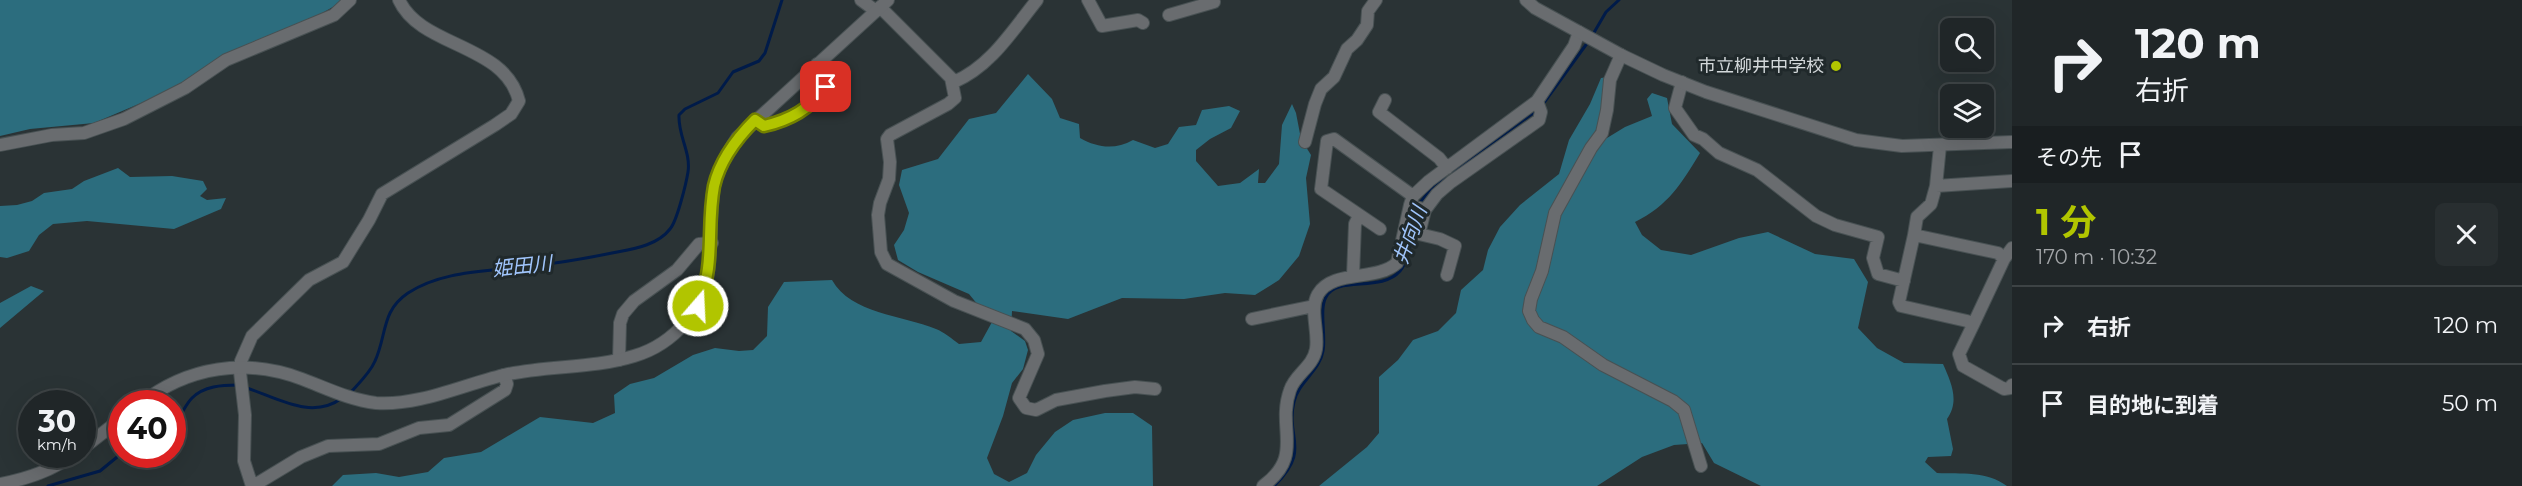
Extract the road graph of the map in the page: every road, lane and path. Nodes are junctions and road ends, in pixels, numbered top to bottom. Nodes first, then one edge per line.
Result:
1 (350, 0) edge
2 (399, 0) edge
3 (861, 0) edge
4 (1037, 0) edge
5 (1089, 0) edge
6 (1376, 0) edge
7 (1526, 0) edge
8 (1214, 2) dead end
9 (1184, 5) edge
10 (881, 6) edge
11 (1169, 15) dead end
12 (1143, 23) dead end
13 (1579, 32) junction
14 (1621, 55) junction
15 (817, 64) junction
16 (954, 82) junction
17 (1682, 82) junction
18 (1385, 100) dead end
19 (1538, 105) junction
20 (755, 120) junction
21 (1305, 142) dead end
22 (2012, 142) edge
23 (0, 145) edge
24 (1940, 146) junction
25 (1447, 168) junction
26 (2012, 181) edge
27 (1936, 186) junction
28 (1417, 205) junction
29 (1359, 216) junction
30 (1380, 229) dead end
31 (1914, 235) junction
32 (712, 243) junction
33 (2012, 248) edge
34 (2004, 259) junction
35 (1447, 275) dead end
36 (1353, 276) junction
37 (1904, 281) junction
38 (1314, 306) junction
39 (1252, 319) dead end
40 (1973, 325) junction
41 (619, 360) junction
42 (240, 367) junction
43 (504, 375) junction
44 (2012, 385) edge
45 (1155, 389) dead end
46 (160, 390) edge
47 (1701, 466) dead end
48 (51, 468) edge
49 (0, 484) edge
50 (252, 486) edge
51 (1263, 486) edge

1 - 23 street
2 - 42 street
3 - 10 street
4 - 16 street
5 - 12 street
6 - 21 street
7 - 13 street
8 - 9 street
9 - 11 street
10 - 15 street
10 - 16 street
13 - 14 street
13 - 19 street
14 - 17 street
14 - 47 street
15 - 20 street
15 - 20 street
16 - 45 street
17 - 24 street
17 - 37 street
18 - 25 street
19 - 25 street
19 - 28 street
20 - 32 street
22 - 24 street
24 - 27 street
25 - 28 street
26 - 27 street
27 - 31 street
28 - 29 street
28 - 35 street
28 - 36 street
29 - 30 street
29 - 36 street
31 - 34 street
31 - 37 street
32 - 41 street
32 - 41 street
33 - 34 street
34 - 40 street
36 - 38 street
37 - 40 street
38 - 39 street
38 - 51 street
40 - 44 street
41 - 43 street
42 - 43 street
42 - 46 street
42 - 50 street
43 - 50 street
48 - 49 street

